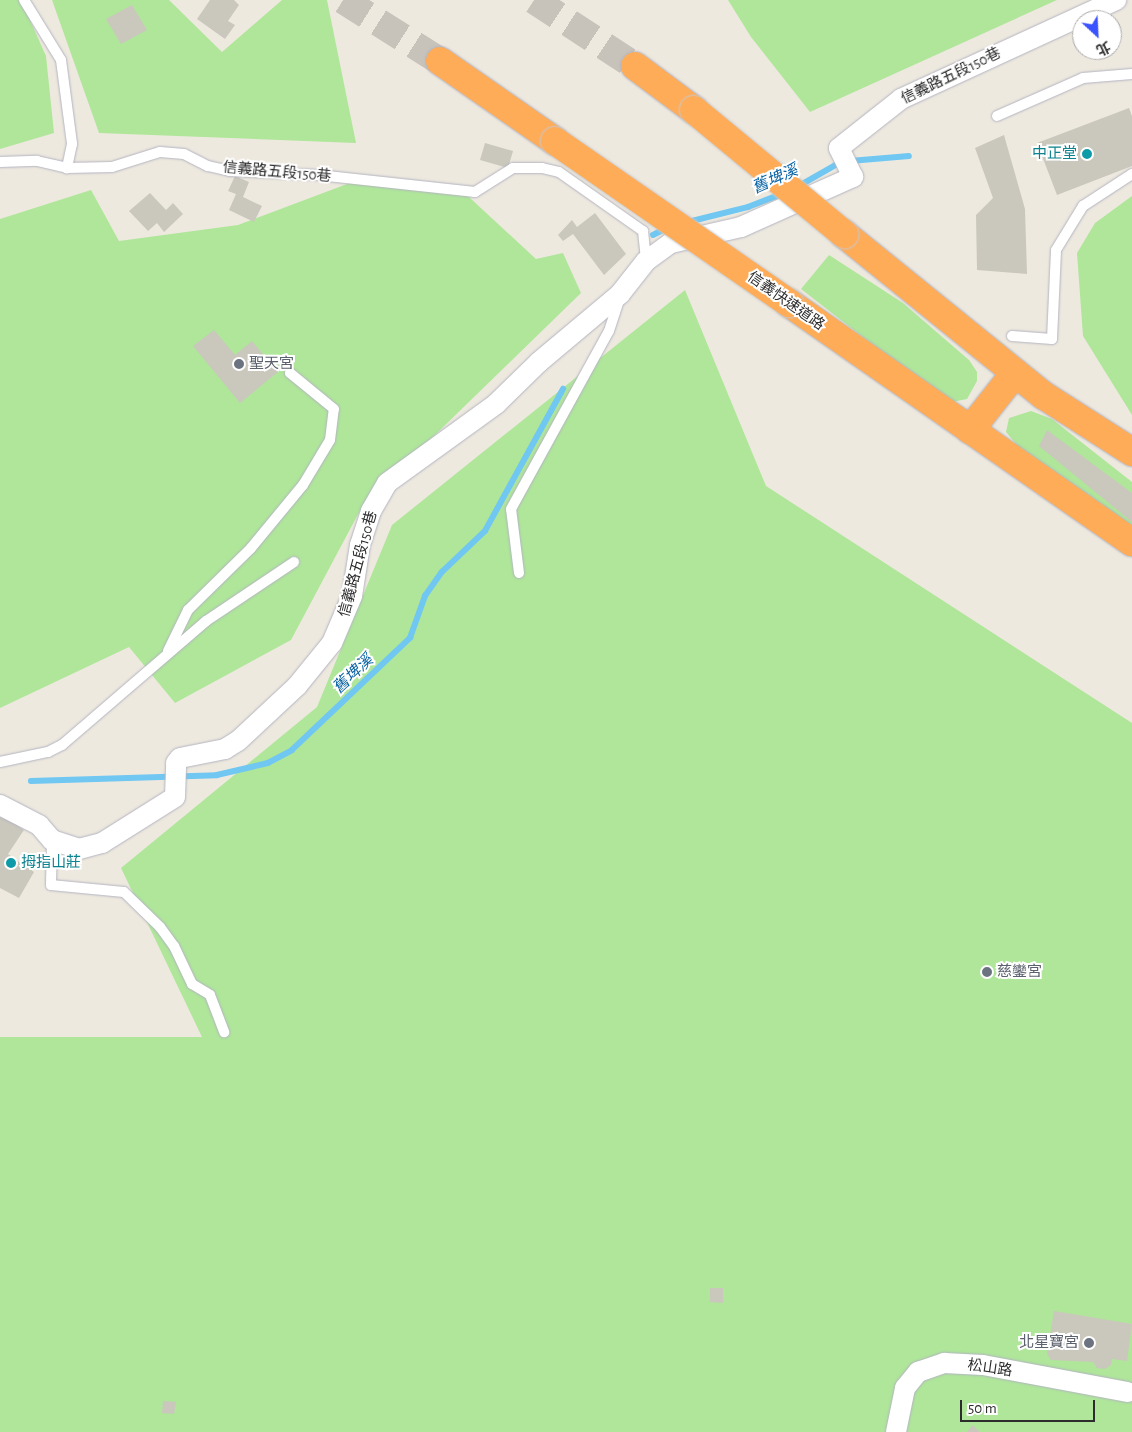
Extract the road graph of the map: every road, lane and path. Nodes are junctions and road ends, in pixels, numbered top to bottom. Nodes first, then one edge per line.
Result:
1 (24, 0) edge
2 (1116, 0) edge
3 (440, 61) tunnel mouth
4 (635, 66) tunnel mouth
5 (1132, 74) edge
6 (997, 116) dead end
7 (0, 162) edge
8 (68, 165) junction
9 (1132, 174) edge
10 (646, 261) junction
11 (620, 294) junction
12 (1012, 336) dead end
13 (290, 373) dead end
14 (1015, 373) junction
15 (970, 430) junction
16 (1132, 452) edge
17 (1132, 542) edge
18 (294, 562) dead end
19 (519, 573) dead end
20 (168, 652) junction
21 (0, 762) edge
22 (0, 805) edge
23 (52, 840) junction
24 (224, 1032) dead end
25 (1127, 1392) dead end
26 (896, 1432) edge

1 - 8 lane
2 - 10 street, 信義路五段150巷
3 - 15 highway, 信義快速道路, bridge
4 - 14 highway, bridge
5 - 6 lane
7 - 8 lane, 信義路五段150巷
8 - 10 lane, 信義路五段150巷
9 - 12 lane
10 - 11 street, 信義路五段150巷
11 - 19 lane
11 - 23 street, 信義路五段150巷
13 - 20 lane
14 - 15 highway
14 - 16 highway
15 - 17 highway, 信義快速道路
18 - 20 lane
20 - 21 lane
22 - 23 street, 信義路五段150巷
23 - 24 lane
25 - 26 street, 松山路

